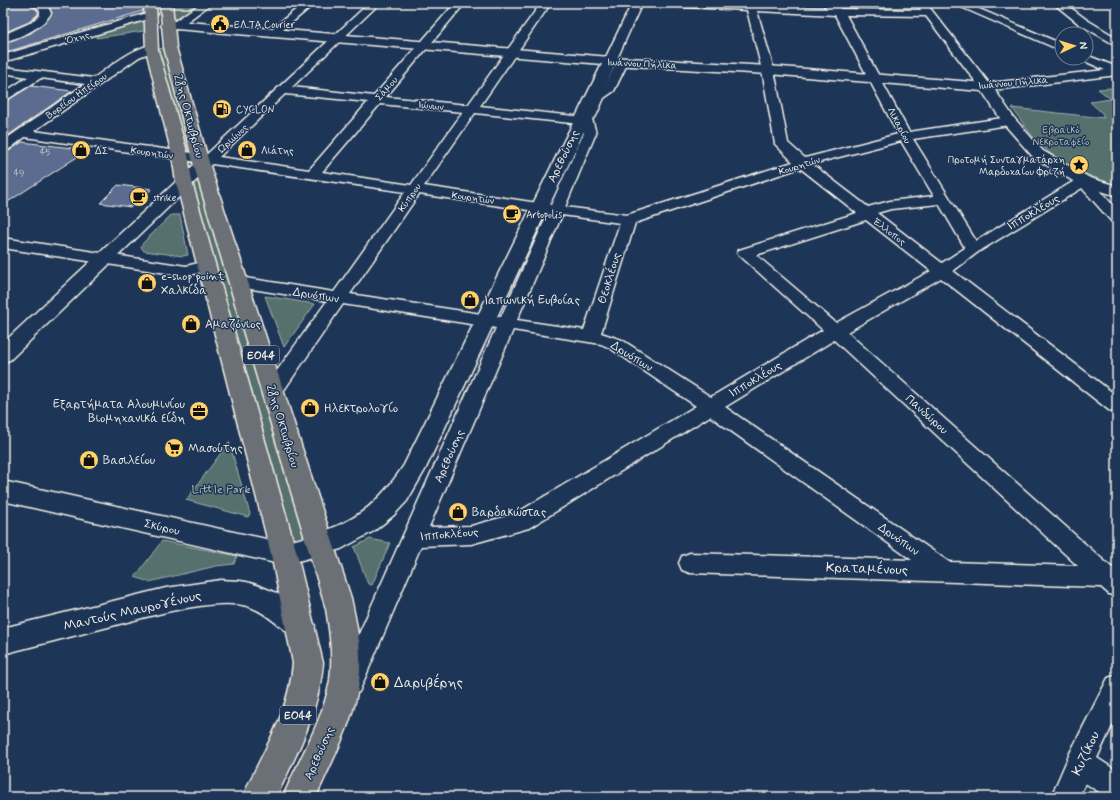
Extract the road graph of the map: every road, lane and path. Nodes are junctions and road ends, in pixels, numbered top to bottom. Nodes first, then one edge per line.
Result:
1 (35, 3) edge
2 (166, 3) edge
3 (207, 3) edge
4 (310, 3) edge
5 (375, 3) edge
6 (460, 3) edge
7 (546, 3) edge
8 (637, 3) edge
9 (664, 3) edge
10 (827, 3) edge
11 (921, 3) edge
12 (957, 3) edge
13 (1058, 3) edge
14 (749, 5) edge
15 (151, 9) edge
16 (839, 12) junction
17 (930, 12) junction
18 (172, 25) junction
19 (273, 33) junction
20 (337, 38) junction
21 (3, 39) edge
22 (1117, 43) edge
23 (1054, 45) edge
24 (423, 46) junction
25 (152, 48) junction
26 (512, 53) junction
27 (3, 59) edge
28 (1094, 61) edge
29 (616, 62) junction
30 (1115, 69) edge
31 (3, 70) edge
32 (768, 70) junction
33 (38, 75) junction
34 (875, 78) junction
35 (95, 82) junction
36 (986, 87) junction
37 (282, 90) junction
38 (3, 98) edge
39 (376, 100) junction
40 (471, 110) junction
41 (584, 121) junction
42 (1009, 121) junction
43 (22, 133) junction
44 (905, 136) junction
45 (3, 147) edge
46 (180, 156) junction
47 (204, 161) junction
48 (802, 164) junction
49 (312, 174) junction
50 (184, 182) junction
51 (1084, 182) junction
52 (415, 189) junction
53 (1117, 191) edge
54 (942, 199) junction
55 (548, 207) junction
56 (867, 213) junction
57 (1117, 219) edge
58 (628, 220) junction
59 (3, 243) edge
60 (973, 250) junction
61 (104, 259) junction
62 (207, 266) junction
63 (942, 271) junction
64 (239, 282) junction
65 (338, 298) junction
66 (484, 322) junction
67 (507, 325) junction
68 (835, 331) junction
69 (591, 337) junction
70 (3, 355) edge
71 (272, 391) junction
72 (710, 406) junction
73 (1117, 406) edge
74 (3, 492) edge
75 (414, 537) junction
76 (320, 545) junction
77 (284, 554) junction
78 (690, 563) dead end
79 (943, 570) junction
80 (1114, 580) edge
81 (301, 626) junction
82 (3, 641) edge
83 (1117, 688) edge
84 (337, 712) junction
85 (1080, 763) junction
86 (1117, 787) edge
87 (259, 797) edge
88 (299, 797) edge
89 (1065, 797) edge

1 - 21 street
2 - 18 main road, 28ης Οκτωβρίου / ΕΟ44
3 - 18 street
4 - 19 street
5 - 20 street, Ωριώνος
6 - 24 street, Σάμου
7 - 26 street, Κύπρου
8 - 29 street, Αρεθούσης
9 - 14 street
10 - 16 street, Λικαρίου
11 - 17 street
12 - 23 street
13 - 22 street
14 - 16 street
14 - 32 street, Έλλοπος
15 - 25 main road, 28ης Οκτωβρίου / ΕΟ44
15 - 27 street, Όχης
16 - 17 street
16 - 34 street, Λικαρίου
17 - 36 street
18 - 19 street, Ιωάννου Πήλικα
18 - 47 main road, 28ης Οκτωβρίου / ΕΟ44
19 - 20 street, Ιωάννου Πήλικα
20 - 24 street, Ιωάννου Πήλικα
20 - 37 street, Ωριώνος
24 - 26 street, Ιωάννου Πήλικα
24 - 39 street, Σάμου
25 - 35 street, Βορείου Ηπείρου
25 - 46 main road, 28ης Οκτωβρίου / ΕΟ44
26 - 29 street, Ιωάννου Πήλικα
26 - 40 street, Κύπρου
28 - 30 street
29 - 32 street, Ιωάννου Πήλικα
29 - 41 street, Αρεθούσης
30 - 36 street, Ιωάννου Πήλικα
31 - 33 street
32 - 34 street, Ιωάννου Πήλικα
32 - 48 street, Έλλοπος
33 - 35 street
33 - 38 street
34 - 36 street, Ιωάννου Πήλικα
34 - 44 street, Λικαρίου
35 - 43 street, Βορείου Ηπείρου
36 - 42 street
37 - 39 street, Ιώνων
37 - 47 street, Ωριώνος
39 - 40 street, Ιώνων
39 - 49 street, Σάμου
40 - 41 street, Ιώνων
40 - 52 street, Κύπρου
41 - 55 street, Αρεθούσης
42 - 44 street, Κουρητών
42 - 51 street
43 - 45 street, Βορείου Ηπείρου
43 - 46 street, Κουρητών
44 - 48 street, Κουρητών
44 - 54 street, Λικαρίου
46 - 47 street, Κουρητών
46 - 50 main road, 28ης Οκτωβρίου / ΕΟ44
47 - 49 street, Κουρητών
47 - 50 street, Ωριώνος
47 - 64 main road, 28ης Οκτωβρίου / ΕΟ44
48 - 56 street, Έλλοπος
48 - 58 street, Κουρητών
49 - 52 street, Κουρητών
50 - 61 street, Ωριώνος
50 - 62 main road, 28ης Οκτωβρίου / ΕΟ44
51 - 53 street
51 - 57 street
51 - 60 street, Ιπποκλέους
52 - 55 street, Κουρητών
52 - 65 street, Κύπρου
54 - 56 street
54 - 60 street, Λικαρίου
55 - 58 street, Κουρητών
55 - 66 street, Αρεθούσης
55 - 67 street, Αρεθούσης
56 - 63 street, Έλλοπος
56 - 68 street, Πανδώρου
58 - 69 street, Θεοκλέους
59 - 61 street
60 - 63 street, Ιπποκλέους
61 - 62 street
61 - 70 street, Ωριώνος
62 - 77 main road, 28ης Οκτωβρίου / ΕΟ44
63 - 68 street, Ιπποκλέους
63 - 73 street, Έλλοπος
64 - 65 street, Δρυόπων
64 - 71 main road, 28ης Οκτωβρίου / ΕΟ44
65 - 66 street, Δρυόπων
65 - 71 street, Κύπρου
66 - 67 street, Δρυόπων
66 - 76 street, Αρεθούσης
67 - 69 street, Δρυόπων
67 - 75 street, Αρεθούσης
68 - 72 street, Ιπποκλέους
68 - 80 street, Πανδώρου
69 - 72 street, Δρυόπων
71 - 76 main road, 28ης Οκτωβρίου / ΕΟ44
72 - 75 street, Ιπποκλέους
72 - 79 street, Δρυόπων
74 - 77 street, Σκύρου
75 - 84 street, Αρεθούσης
76 - 77 street, Σκύρου
76 - 84 main road, 28ης Οκτωβρίου / ΕΟ44
77 - 81 main road, ΕΟ44
78 - 79 street, Κραταμένους
79 - 80 street, Κραταμένους
81 - 82 street, Μαντούς Μαυρογένους
81 - 87 main road, ΕΟ44
83 - 85 street, Κυζίκου
84 - 88 main road, Αρεθούσης / ΕΟ44
85 - 86 street
85 - 89 street, Κυζίκου

